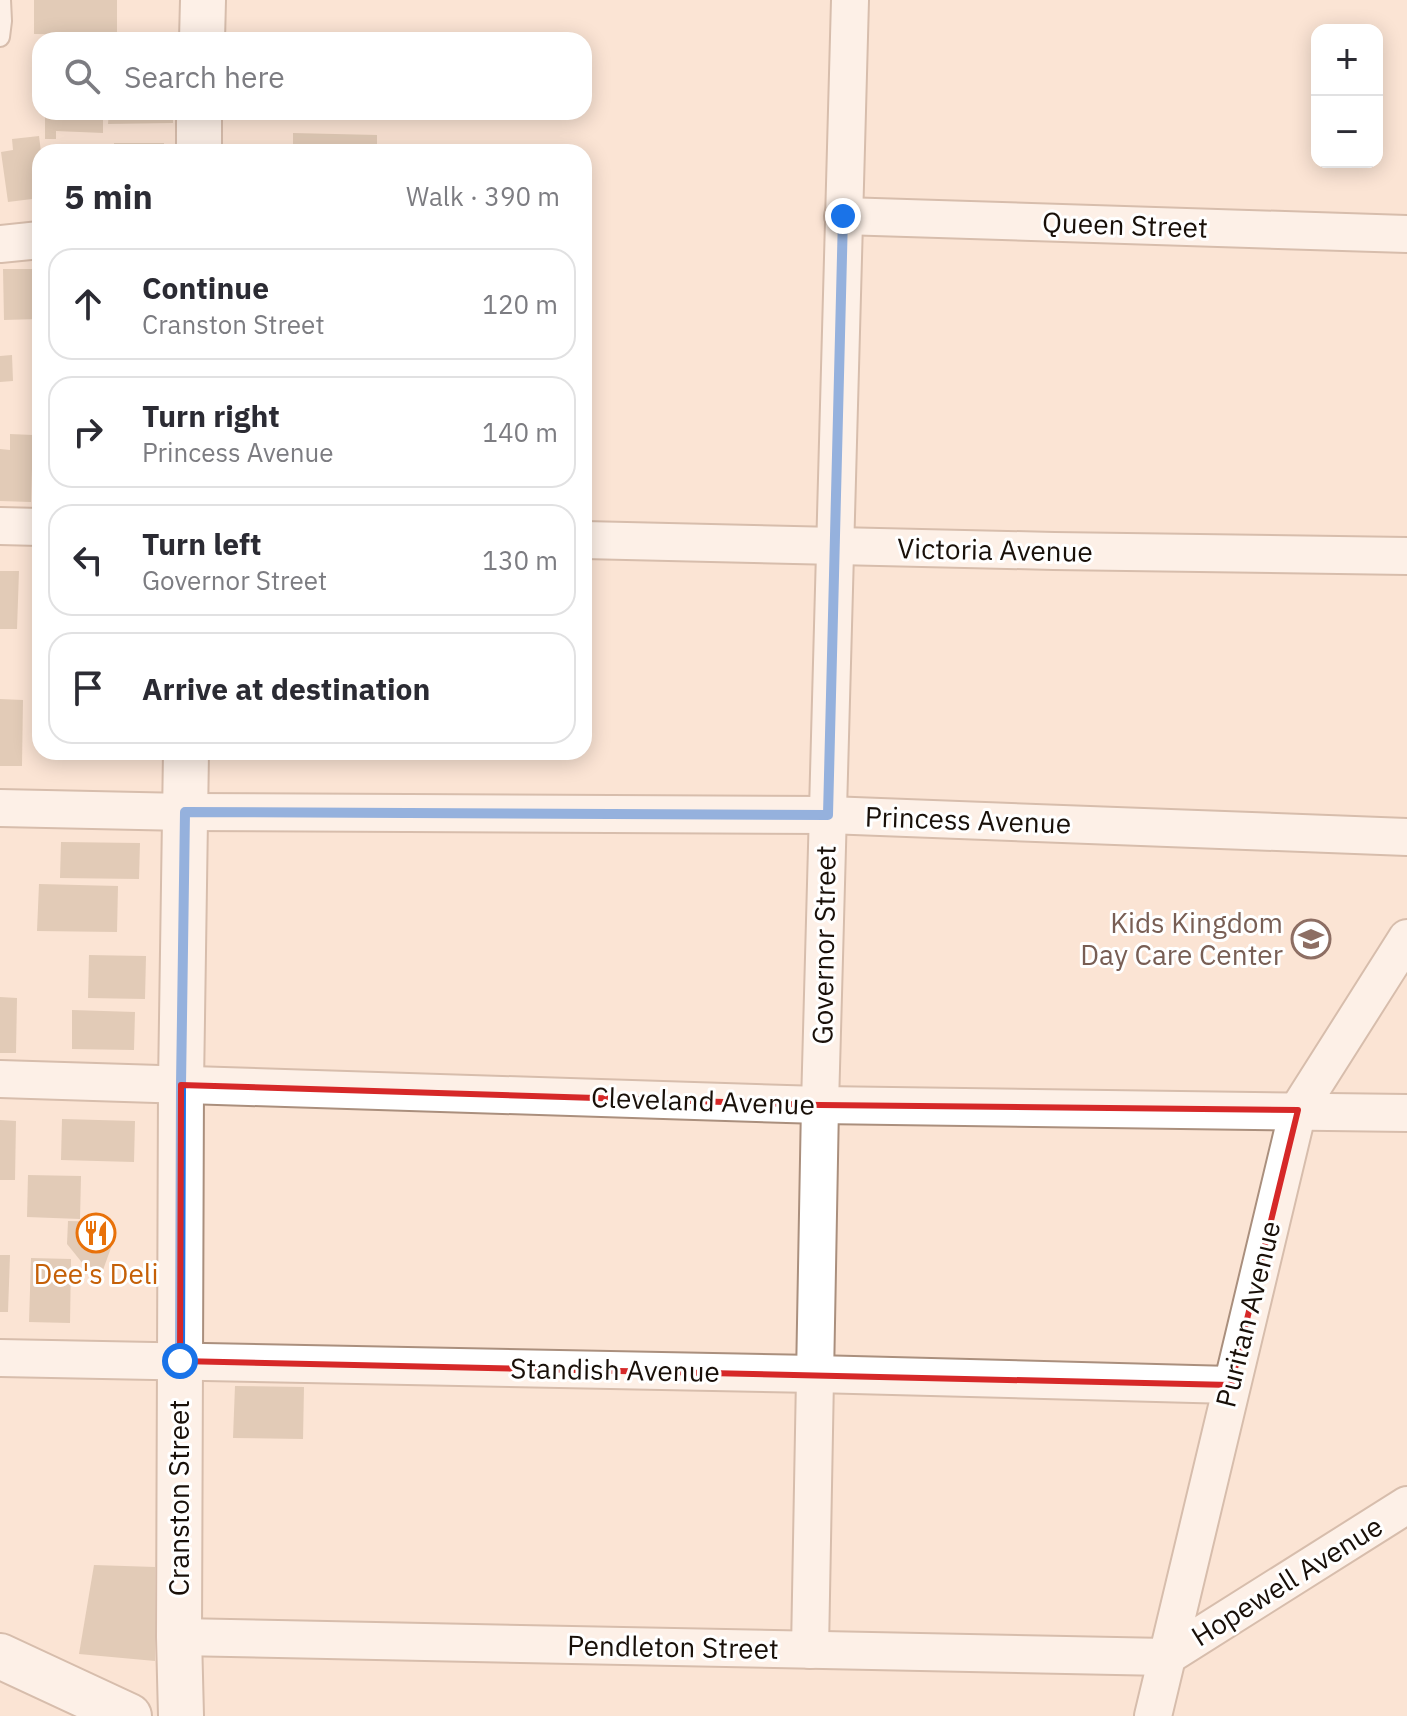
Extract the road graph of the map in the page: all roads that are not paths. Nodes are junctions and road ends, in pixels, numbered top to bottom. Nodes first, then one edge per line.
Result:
1 (1, 0) edge
2 (203, 0) edge
3 (850, 0) edge
4 (202, 32) edge
5 (0, 37) edge
6 (199, 120) edge
7 (199, 144) edge
8 (843, 216) junction
9 (1407, 234) edge
10 (32, 241) edge
11 (0, 244) edge
12 (0, 526) edge
13 (32, 527) edge
14 (592, 540) edge
15 (835, 546) junction
16 (1407, 556) edge
17 (186, 760) edge
18 (0, 808) edge
19 (185, 812) junction
20 (828, 815) junction
21 (1407, 837) edge
22 (1407, 938) edge
23 (0, 1079) edge
24 (181, 1085) junction
25 (820, 1105) junction
26 (1298, 1110) junction
27 (1407, 1113) edge
28 (0, 1358) edge
29 (180, 1361) junction
30 (815, 1374) junction
31 (1231, 1385) junction
32 (1407, 1505) edge
33 (179, 1637) junction
34 (810, 1650) junction
35 (0, 1656) edge
36 (1166, 1657) junction
37 (129, 1716) edge
38 (181, 1716) edge
39 (1153, 1716) edge

1 - 5 lane
2 - 4 main road
3 - 8 street, Governor Street
6 - 7 main road
8 - 9 street, Queen Street
8 - 15 street, Governor Street
10 - 11 street
12 - 13 street
14 - 15 street, Victoria Avenue
15 - 16 street, Victoria Avenue
15 - 20 street, Governor Street
17 - 19 main road, Cranston Street
18 - 19 street, Princess Avenue
19 - 20 street, Princess Avenue
19 - 24 main road, Cranston Street
20 - 21 street, Princess Avenue
20 - 25 street, Governor Street
22 - 26 street, Puritan Avenue
23 - 24 street, Cleveland Avenue
24 - 25 street, Cleveland Avenue
24 - 29 main road, Cranston Street
25 - 26 street, Cleveland Avenue
25 - 30 street, Governor Street
26 - 27 street, Cleveland Avenue
26 - 31 street, Puritan Avenue
28 - 29 street, Standish Avenue
29 - 30 street, Standish Avenue
29 - 33 main road, Cranston Street
30 - 31 street, Standish Avenue
30 - 34 street, Governor Street
31 - 36 street, Puritan Avenue
32 - 36 street, Hopewell Avenue
33 - 34 street, Pendleton Street
33 - 38 main road, Cranston Street
34 - 36 street, Pendleton Street
35 - 37 main road
36 - 39 street, Puritan Avenue

